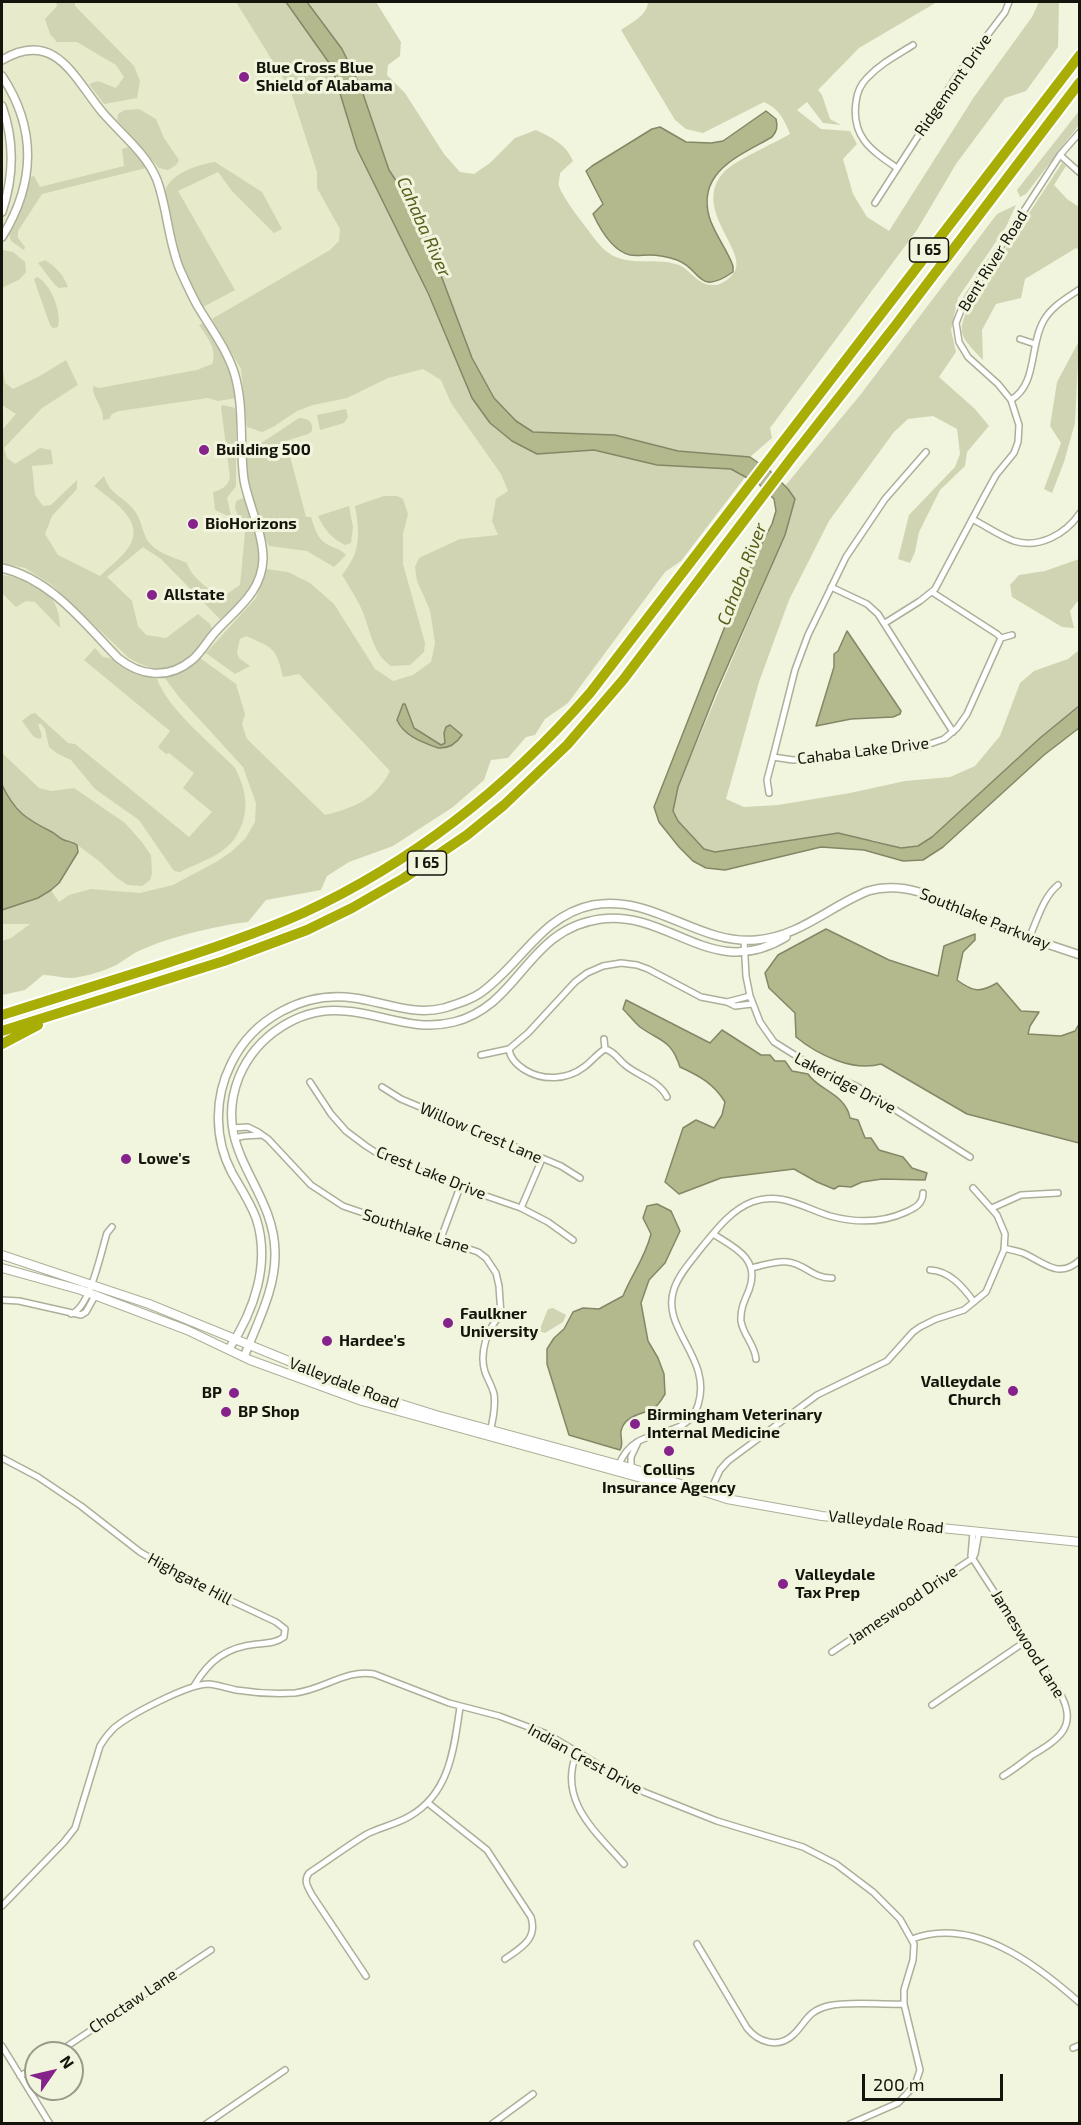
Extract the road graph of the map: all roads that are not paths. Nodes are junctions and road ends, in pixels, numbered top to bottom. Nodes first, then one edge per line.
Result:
1 (1009, 2) edge
2 (912, 45) dead end
3 (1080, 55) edge
4 (2, 60) edge
5 (2, 76) edge
6 (1080, 82) edge
7 (2, 106) edge
8 (1080, 132) edge
9 (1060, 155) junction
10 (897, 168) junction
11 (1080, 172) edge
12 (875, 203) dead end
13 (2, 212) edge
14 (2, 237) edge
15 (1080, 289) edge
16 (1020, 339) dead end
17 (1035, 344) junction
18 (1011, 400) junction
19 (926, 452) dead end
20 (1080, 513) edge
21 (972, 519) junction
22 (2, 568) edge
23 (831, 587) junction
24 (932, 592) junction
25 (885, 623) junction
26 (1012, 635) dead end
27 (1001, 639) junction
28 (953, 732) junction
29 (773, 757) junction
30 (769, 793) dead end
31 (1058, 885) dead end
32 (793, 932) junction
33 (1029, 938) junction
34 (744, 940) junction
35 (745, 950) junction
36 (1080, 955) edge
37 (750, 996) junction
38 (727, 1002) junction
39 (752, 1004) junction
40 (2, 1014) edge
41 (60, 1014) junction
42 (2, 1031) edge
43 (604, 1039) dead end
44 (2, 1044) edge
45 (509, 1049) junction
46 (605, 1049) junction
47 (482, 1055) dead end
48 (310, 1082) dead end
49 (382, 1087) dead end
50 (667, 1097) dead end
51 (233, 1133) junction
52 (220, 1135) junction
53 (263, 1136) junction
54 (970, 1157) dead end
55 (542, 1159) junction
56 (580, 1178) dead end
57 (460, 1187) junction
58 (973, 1188) dead end
59 (1058, 1192) dead end
60 (923, 1193) dead end
61 (522, 1208) junction
62 (992, 1208) junction
63 (112, 1227) dead end
64 (713, 1234) junction
65 (441, 1238) junction
66 (573, 1240) dead end
67 (1004, 1248) junction
68 (2, 1255) edge
69 (1080, 1260) edge
70 (2, 1268) edge
71 (751, 1268) junction
72 (930, 1270) dead end
73 (832, 1278) dead end
74 (92, 1284) junction
75 (87, 1292) junction
76 (97, 1296) junction
77 (2, 1300) edge
78 (974, 1302) junction
79 (71, 1314) junction
80 (235, 1340) junction
81 (248, 1345) junction
82 (229, 1349) junction
83 (244, 1357) junction
84 (756, 1359) dead end
85 (490, 1432) junction
86 (638, 1442) junction
87 (2, 1458) edge
88 (619, 1465) junction
89 (628, 1471) junction
90 (709, 1494) junction
91 (976, 1532) junction
92 (1080, 1542) edge
93 (973, 1558) junction
94 (1026, 1641) junction
95 (832, 1652) dead end
96 (194, 1686) junction
97 (932, 1705) dead end
98 (460, 1707) junction
99 (577, 1752) junction
100 (1003, 1776) dead end
101 (428, 1803) junction
102 (624, 1864) dead end
103 (2, 1905) edge
104 (912, 1939) junction
105 (698, 1944) dead end
106 (211, 1950) dead end
107 (505, 1959) dead end
108 (366, 1976) dead end
109 (1080, 2003) edge
110 (904, 2004) junction
111 (75, 2041) edge
112 (1080, 2045) edge
113 (2, 2046) edge
114 (1073, 2048) dead end
115 (285, 2070) dead end
116 (24, 2074) edge
117 (20, 2076) junction
118 (533, 2094) dead end
119 (50, 2124) edge
120 (206, 2124) edge
121 (492, 2124) edge
122 (849, 2124) edge

1 - 10 street, Ridgemont Drive
2 - 10 street
3 - 40 highway, I 65
4 - 22 street
5 - 14 street
6 - 41 highway, I 65
7 - 13 street
8 - 9 street, Bent River Road
9 - 11 street
9 - 18 street, Bent River Road
10 - 12 street, Ridgemont Drive
15 - 17 street
16 - 17 street
17 - 18 street
18 - 21 street, Bent River Road
19 - 23 street
20 - 21 street
21 - 24 street, Bent River Road
23 - 25 street
23 - 29 street
24 - 25 street, Bent River Road
24 - 27 street
25 - 28 street
26 - 27 street
27 - 28 street, Cahaba Lake Drive
28 - 29 street, Cahaba Lake Drive
29 - 30 street
31 - 33 street
32 - 33 street, Southlake Parkway
32 - 34 street, Southlake Parkway
32 - 35 street, Southlake Parkway
33 - 36 street, Southlake Parkway
34 - 35 street, Lakeridge Drive
34 - 52 street, Southlake Parkway
35 - 37 street, Lakeridge Drive
35 - 51 street, Southlake Parkway
37 - 38 street
37 - 39 street, Lakeridge Drive
38 - 39 street
38 - 45 street
39 - 54 street, Lakeridge Drive
41 - 42 highway, I 65
41 - 44 highway
43 - 46 street
45 - 46 street
45 - 47 street
46 - 50 street
48 - 57 street, Crest Lake Drive
49 - 55 street, Willow Crest Lane
51 - 52 street
51 - 53 street
51 - 53 street, Southlake Lane
51 - 81 street, Southlake Parkway
52 - 80 street, Southlake Parkway
53 - 65 street, Southlake Lane
55 - 56 street, Willow Crest Lane
55 - 61 street
57 - 61 street, Crest Lake Drive
57 - 65 street
58 - 62 street
59 - 62 street
60 - 64 street
61 - 66 street, Crest Lake Drive
62 - 67 street
63 - 74 street
64 - 71 street
64 - 86 street
65 - 85 street, Southlake Lane
67 - 69 street
67 - 78 street
68 - 74 main road, Valleydale Road
70 - 75 main road, Valleydale Road
71 - 73 street
71 - 84 street
72 - 78 street
74 - 75 street
74 - 76 street
74 - 80 main road, Valleydale Road
75 - 76 main road, Valleydale Road
75 - 79 street
76 - 79 street
76 - 82 main road, Valleydale Road
77 - 79 street
78 - 90 street
80 - 81 main road, Valleydale Road
80 - 82 street, Southlake Parkway
81 - 83 street, Southlake Parkway
81 - 85 main road, Valleydale Road
82 - 83 main road, Valleydale Road
83 - 85 main road, Valleydale Road
85 - 88 main road, Valleydale Road
85 - 89 main road, Valleydale Road
86 - 88 street
86 - 89 street
87 - 96 street, Highgate Hill
88 - 89 main road, Valleydale Road
89 - 90 main road, Valleydale Road
90 - 91 main road, Valleydale Road
91 - 92 main road, Valleydale Road
91 - 93 street
93 - 94 street, Jameswood Lane
93 - 95 street, Jameswood Drive
94 - 97 street
94 - 100 street, Jameswood Lane
96 - 98 street, Indian Crest Drive
96 - 103 street, Indian Crest Drive
98 - 99 street, Indian Crest Drive
98 - 101 street
99 - 102 street
99 - 104 street, Indian Crest Drive
101 - 107 street
101 - 108 street
104 - 109 street
104 - 110 street
105 - 110 street
106 - 111 street, Choctaw Lane
110 - 122 street
112 - 114 street
113 - 117 street
115 - 120 street
116 - 117 street
117 - 119 street
118 - 121 street

